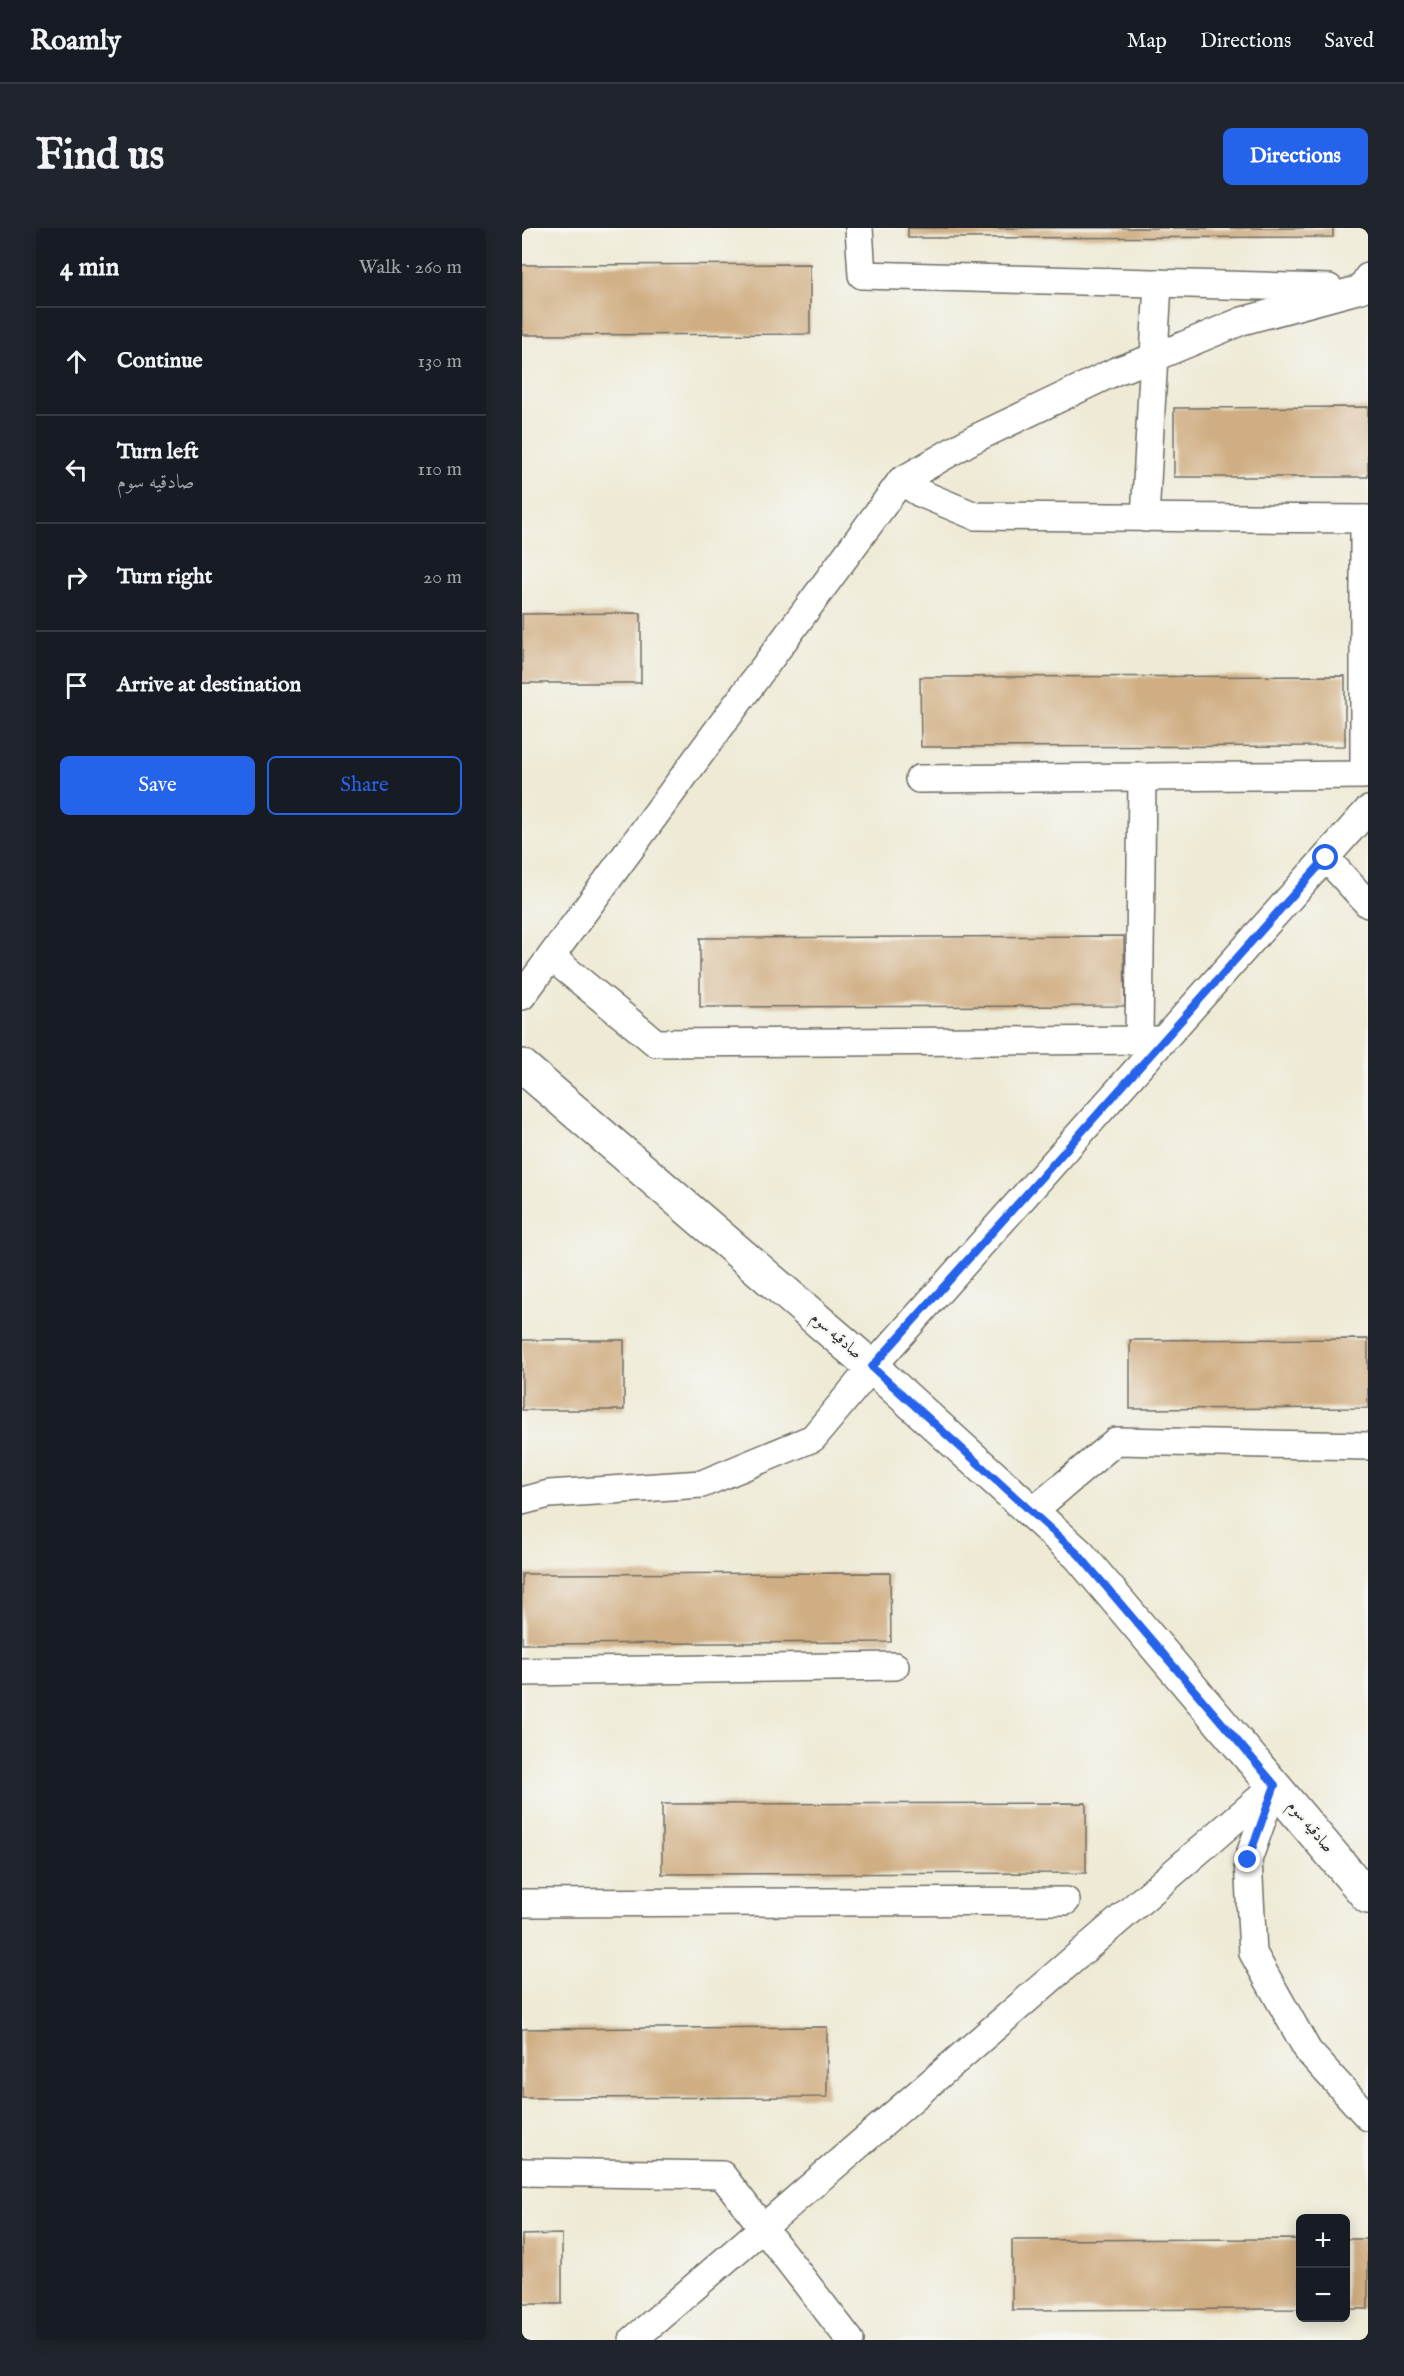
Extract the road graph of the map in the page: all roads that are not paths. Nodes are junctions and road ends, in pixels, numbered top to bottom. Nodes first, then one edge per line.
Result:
1 (859, 228) edge
2 (1158, 283) junction
3 (1364, 283) edge
4 (1154, 357) junction
5 (901, 481) junction
6 (1145, 518) junction
7 (1366, 519) edge
8 (1142, 778) junction
9 (919, 779) dead end
10 (1368, 810) edge
11 (1326, 858) junction
12 (1368, 904) edge
13 (551, 957) junction
14 (522, 996) edge
15 (1151, 1041) junction
16 (522, 1066) edge
17 (872, 1367) junction
18 (1368, 1446) edge
19 (522, 1501) edge
20 (1032, 1512) junction
21 (895, 1666) dead end
22 (522, 1672) edge
23 (1275, 1785) junction
24 (1368, 1897) edge
25 (1066, 1901) dead end
26 (522, 1903) edge
27 (1368, 2117) edge
28 (522, 2172) edge
29 (764, 2227) junction
30 (633, 2340) edge
31 (850, 2340) edge

1 - 2 street
2 - 3 street
2 - 4 street
3 - 4 street
4 - 5 street
4 - 6 street
5 - 6 street
5 - 13 street
6 - 7 street
7 - 8 street
8 - 9 street
8 - 15 street
10 - 11 street
11 - 12 street
11 - 15 street
13 - 14 street
13 - 15 street
15 - 17 street
16 - 17 street, صادقیه سوم
17 - 19 street
17 - 20 street, صادقیه سوم
18 - 20 street
20 - 23 street, صادقیه سوم
21 - 22 street
23 - 24 street, صادقیه سوم
23 - 27 street
23 - 29 street
25 - 26 street
28 - 29 street
29 - 30 street
29 - 31 street

